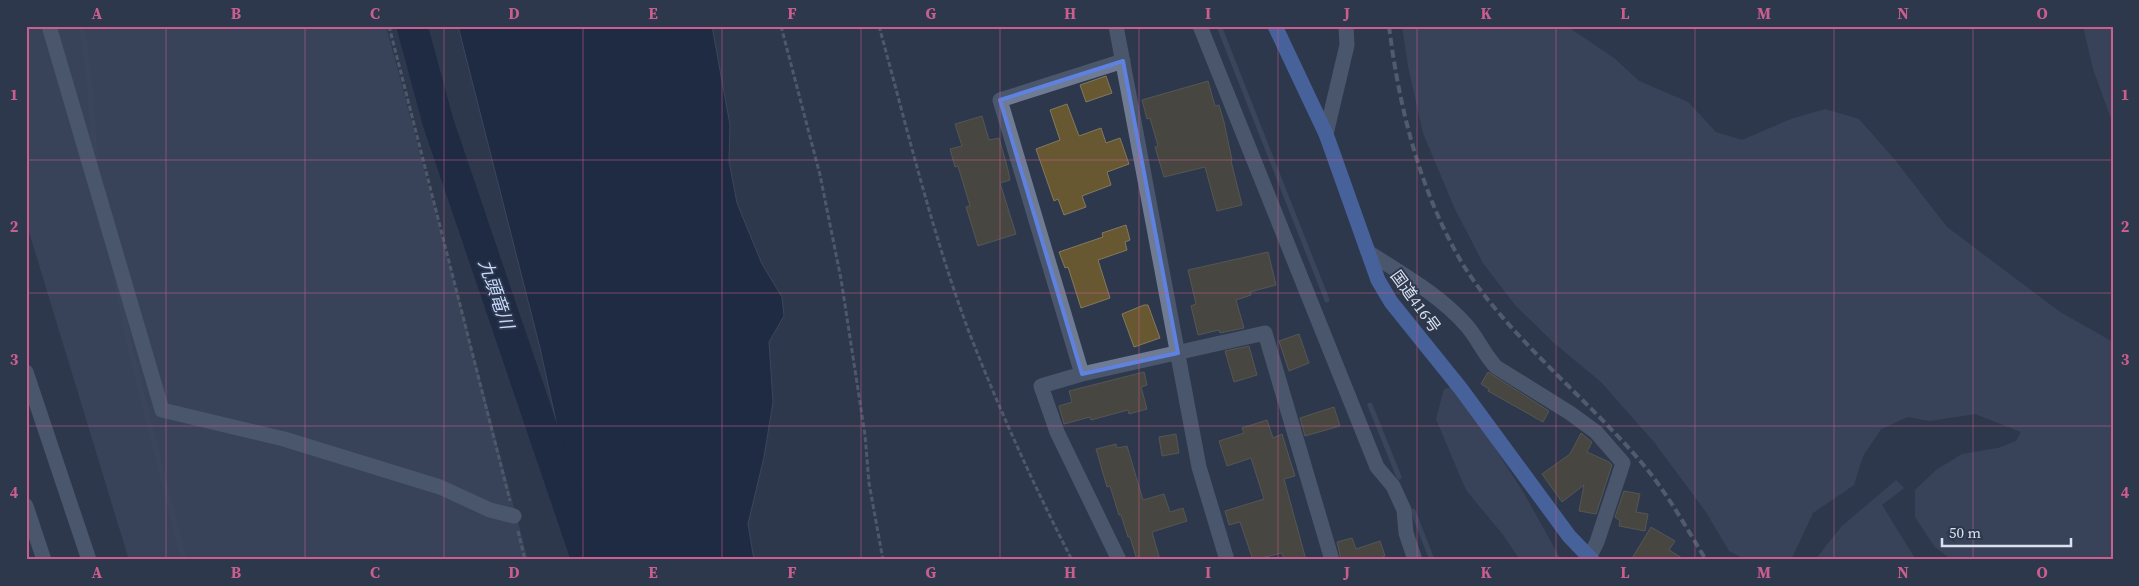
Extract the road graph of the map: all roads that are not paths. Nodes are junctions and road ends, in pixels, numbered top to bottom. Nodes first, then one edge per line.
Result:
1 (49, 26) edge
2 (1116, 26) edge
3 (1200, 26) edge
4 (1275, 26) edge
5 (1346, 26) edge
6 (1123, 61) junction
7 (1326, 134) junction
8 (1368, 252) junction
9 (1178, 352) junction
10 (26, 372) edge
11 (1082, 374) junction
12 (26, 506) edge
13 (514, 516) road end
14 (1590, 559) edge
15 (44, 560) edge
16 (89, 560) edge
17 (1119, 560) edge
18 (1226, 560) edge
19 (1332, 560) edge
20 (1416, 560) edge

1 - 13 street
2 - 6 street
3 - 20 street
4 - 7 highway, 国道416号
5 - 7 street
6 - 9 street
6 - 11 street
7 - 8 highway, 国道416号
8 - 14 highway, 国道416号
8 - 14 street
9 - 11 street
9 - 18 street
9 - 19 street
10 - 16 street
11 - 17 street
12 - 15 street

